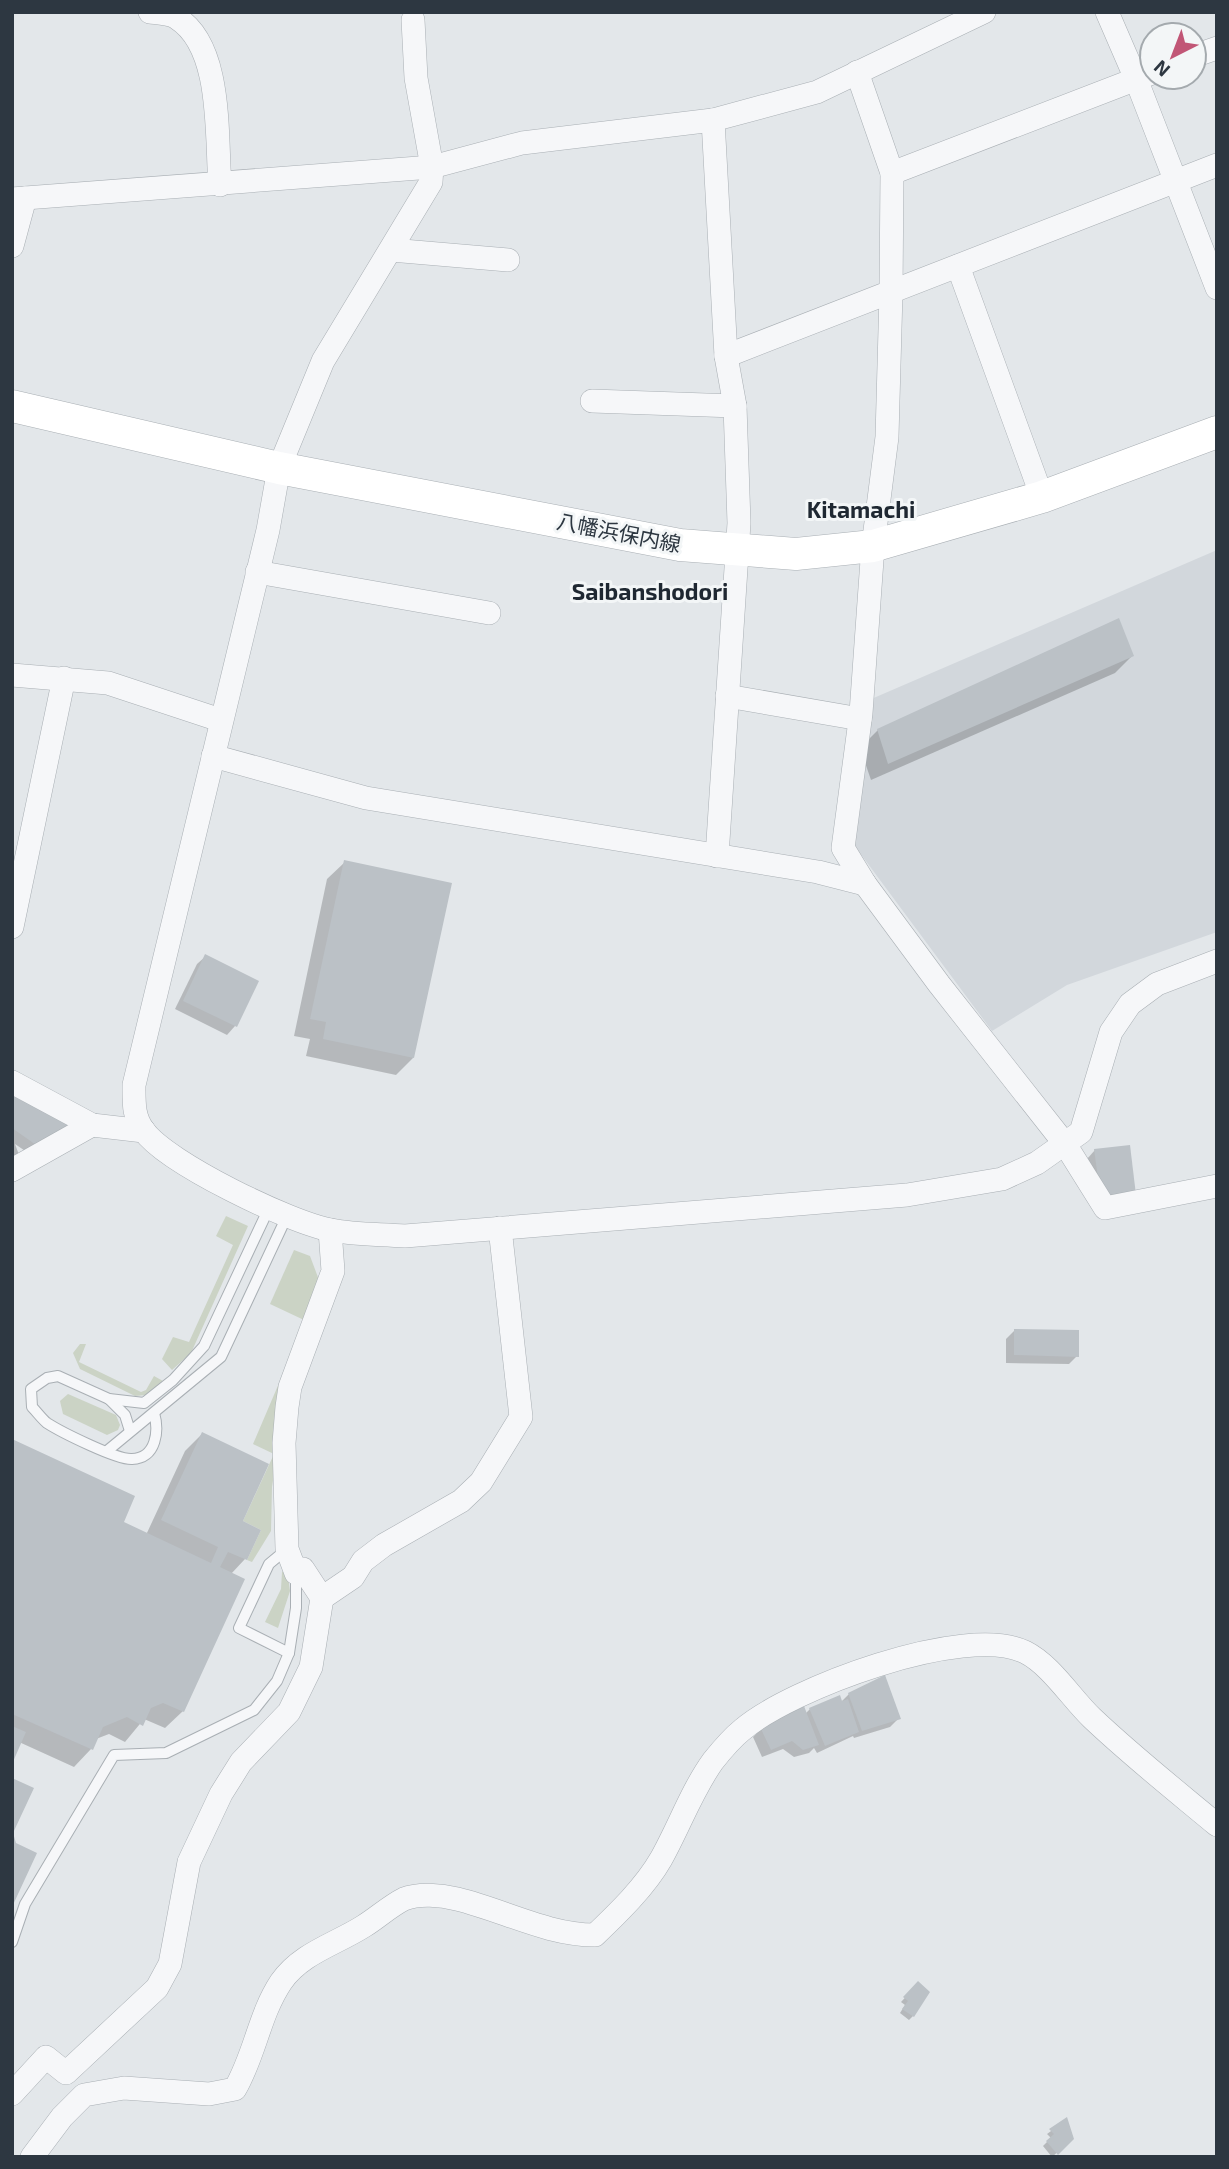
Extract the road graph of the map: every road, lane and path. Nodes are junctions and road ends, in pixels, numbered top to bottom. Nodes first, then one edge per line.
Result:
1 (150, 12) edge
2 (984, 12) edge
3 (1107, 12) edge
4 (413, 20) dead end
5 (1138, 66) edge
6 (857, 72) junction
7 (1138, 78) edge
8 (1148, 91) edge
9 (713, 120) junction
10 (1217, 165) edge
11 (432, 167) junction
12 (892, 173) junction
13 (1175, 181) junction
14 (220, 185) junction
15 (19, 199) edge
16 (12, 246) edge
17 (391, 250) junction
18 (508, 260) dead end
19 (958, 266) junction
20 (1217, 288) edge
21 (891, 293) junction
22 (726, 356) junction
23 (592, 401) dead end
24 (12, 406) edge
25 (735, 406) junction
26 (1217, 432) edge
27 (279, 468) junction
28 (1042, 497) junction
29 (873, 546) junction
30 (737, 550) junction
31 (257, 572) junction
32 (489, 613) dead end
33 (12, 675) edge
34 (64, 678) junction
35 (727, 696) junction
36 (860, 719) junction
37 (220, 720) junction
38 (213, 756) junction
39 (717, 856) junction
40 (865, 884) junction
41 (12, 928) edge
42 (1217, 961) edge
43 (12, 1082) edge
44 (92, 1125) junction
45 (144, 1131) junction
46 (1065, 1144) junction
47 (12, 1170) edge
48 (1217, 1186) edge
49 (278, 1212) junction
50 (500, 1228) junction
51 (330, 1230) junction
52 (109, 1399) junction
53 (154, 1413) junction
54 (131, 1431) junction
55 (107, 1451) junction
56 (287, 1549) junction
57 (296, 1573) junction
58 (322, 1598) junction
59 (289, 1653) junction
60 (1217, 1825) edge
61 (12, 1942) edge
62 (12, 2094) edge
63 (32, 2157) edge

1 - 14 street
2 - 6 street
3 - 5 street
4 - 11 street
6 - 9 street
6 - 12 street
7 - 12 street
8 - 13 street
9 - 11 street
9 - 22 street
10 - 13 street
11 - 14 street
11 - 17 street
12 - 21 street
13 - 19 street
13 - 20 street
14 - 15 street
15 - 16 street
17 - 18 street
17 - 27 street
19 - 21 street
19 - 28 street
21 - 22 street
21 - 29 street
22 - 25 street
23 - 25 street
24 - 27 main road, 八幡浜保内線
25 - 30 street
26 - 28 main road, 八幡浜保内線
27 - 30 main road, 八幡浜保内線
27 - 31 street
28 - 29 main road, 八幡浜保内線
29 - 30 main road, 八幡浜保内線
29 - 36 street
30 - 35 street
31 - 32 street
31 - 37 street
33 - 34 street
34 - 37 street
34 - 41 street
35 - 36 street
35 - 39 street
36 - 40 street
37 - 38 street
38 - 39 street
38 - 45 street
39 - 40 street
40 - 46 street
42 - 46 street
43 - 44 street
44 - 45 street
44 - 47 street
45 - 49 street
46 - 48 street
46 - 50 street
49 - 51 street
49 - 52 lane
49 - 53 lane
50 - 51 street
50 - 58 street
51 - 56 street
52 - 54 lane
52 - 55 lane
53 - 54 lane
53 - 55 lane
54 - 55 lane
56 - 57 street
56 - 59 lane
57 - 58 street
57 - 59 lane
58 - 62 street
59 - 61 lane
60 - 63 street

